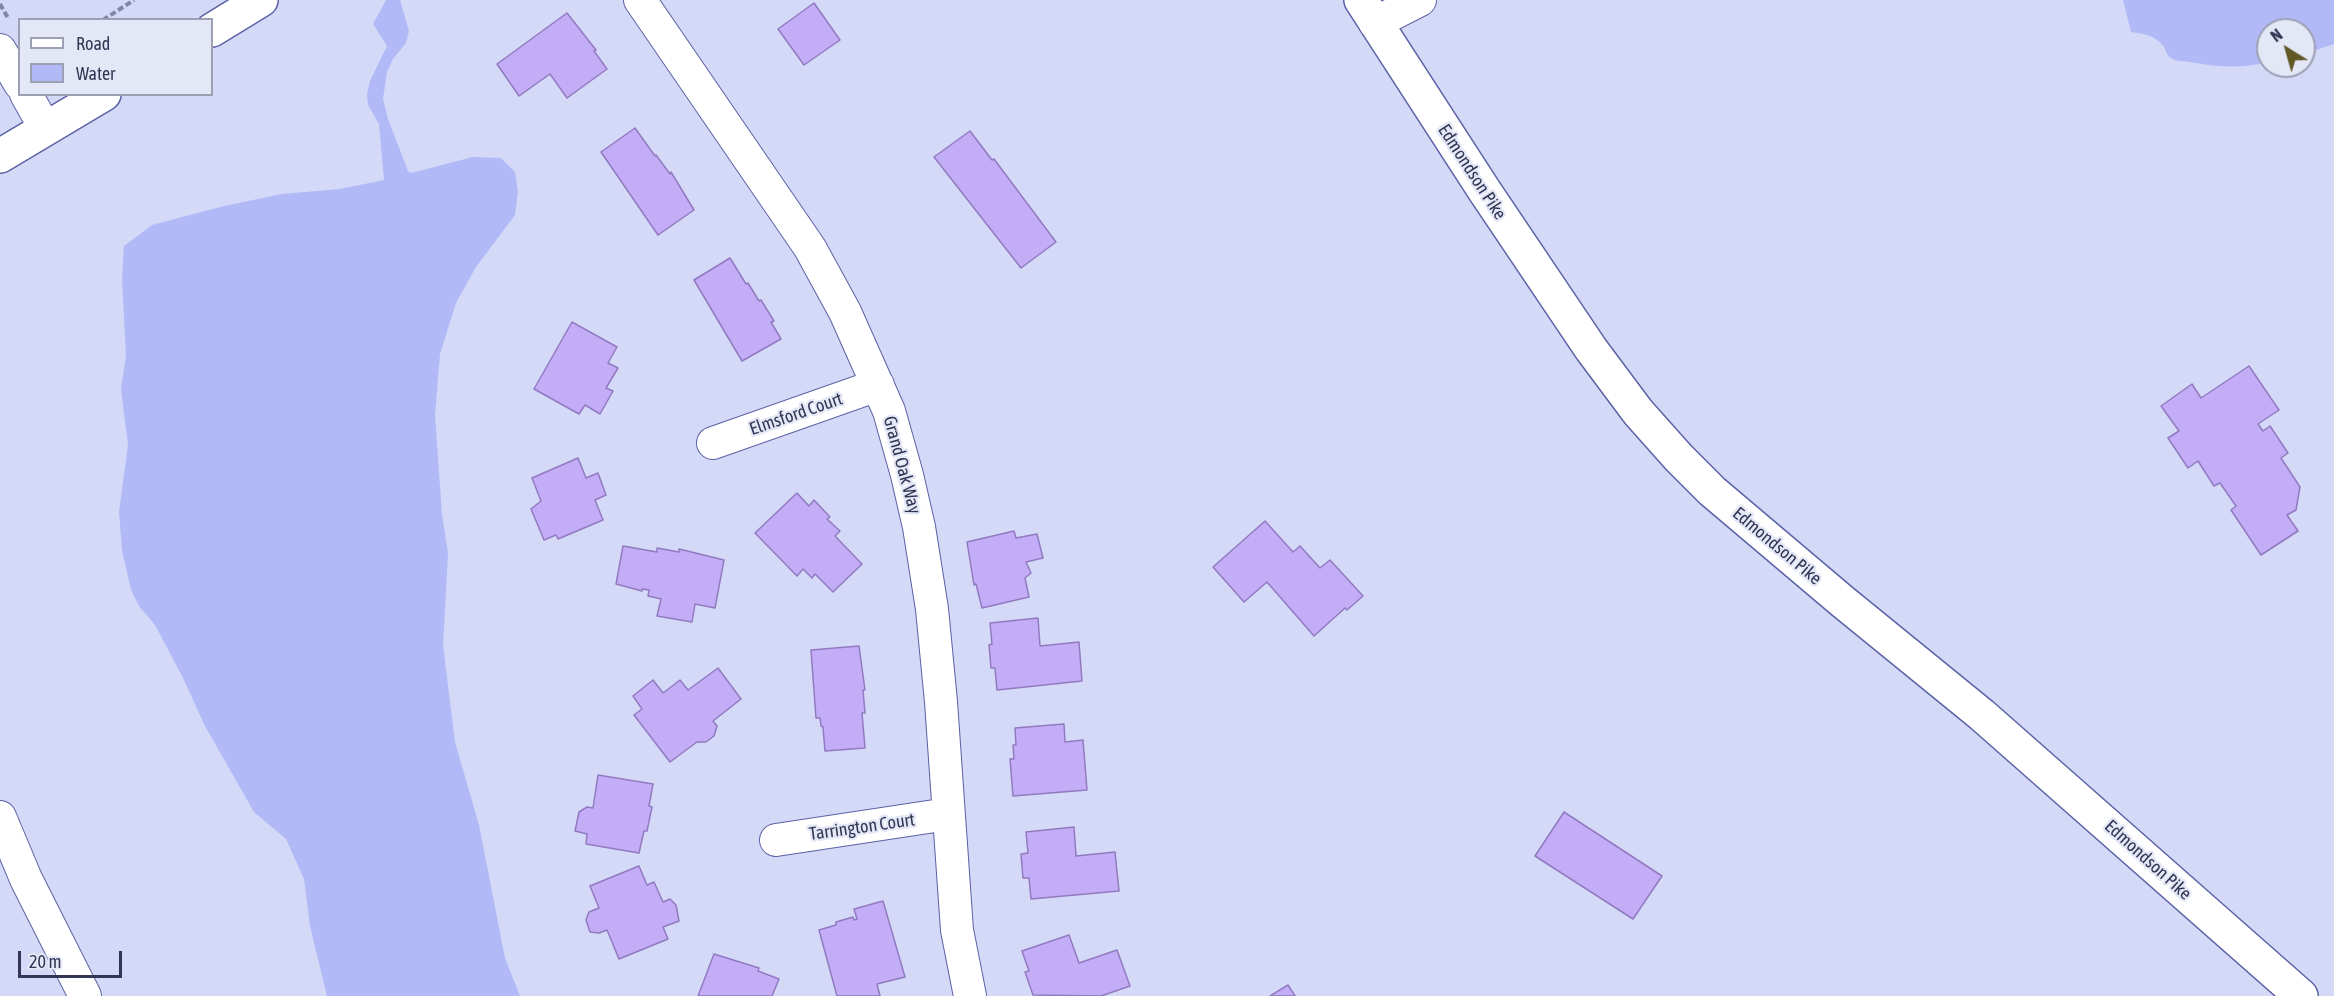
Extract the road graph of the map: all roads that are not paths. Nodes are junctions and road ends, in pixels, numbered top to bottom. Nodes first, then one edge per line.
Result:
1 (261, 0) edge
2 (640, 0) edge
3 (1420, 0) edge
4 (1368, 11) edge
5 (213, 29) edge
6 (0, 50) edge
7 (18, 81) edge
8 (27, 96) edge
9 (101, 96) edge
10 (45, 128) junction
11 (0, 156) edge
12 (878, 385) junction
13 (713, 442) dead end
14 (948, 814) junction
15 (0, 817) edge
16 (776, 840) dead end
17 (85, 996) edge
18 (970, 996) edge
19 (2301, 996) edge

1 - 5 main road
2 - 12 street, Grand Oak Way
3 - 4 street
4 - 19 main road, Edmondson Pike
6 - 7 street
8 - 10 street
9 - 10 main road
10 - 11 main road
12 - 13 street, Elmsford Court
12 - 14 street, Grand Oak Way
14 - 16 street, Tarrington Court
14 - 18 street, Grand Oak Way
15 - 17 street

